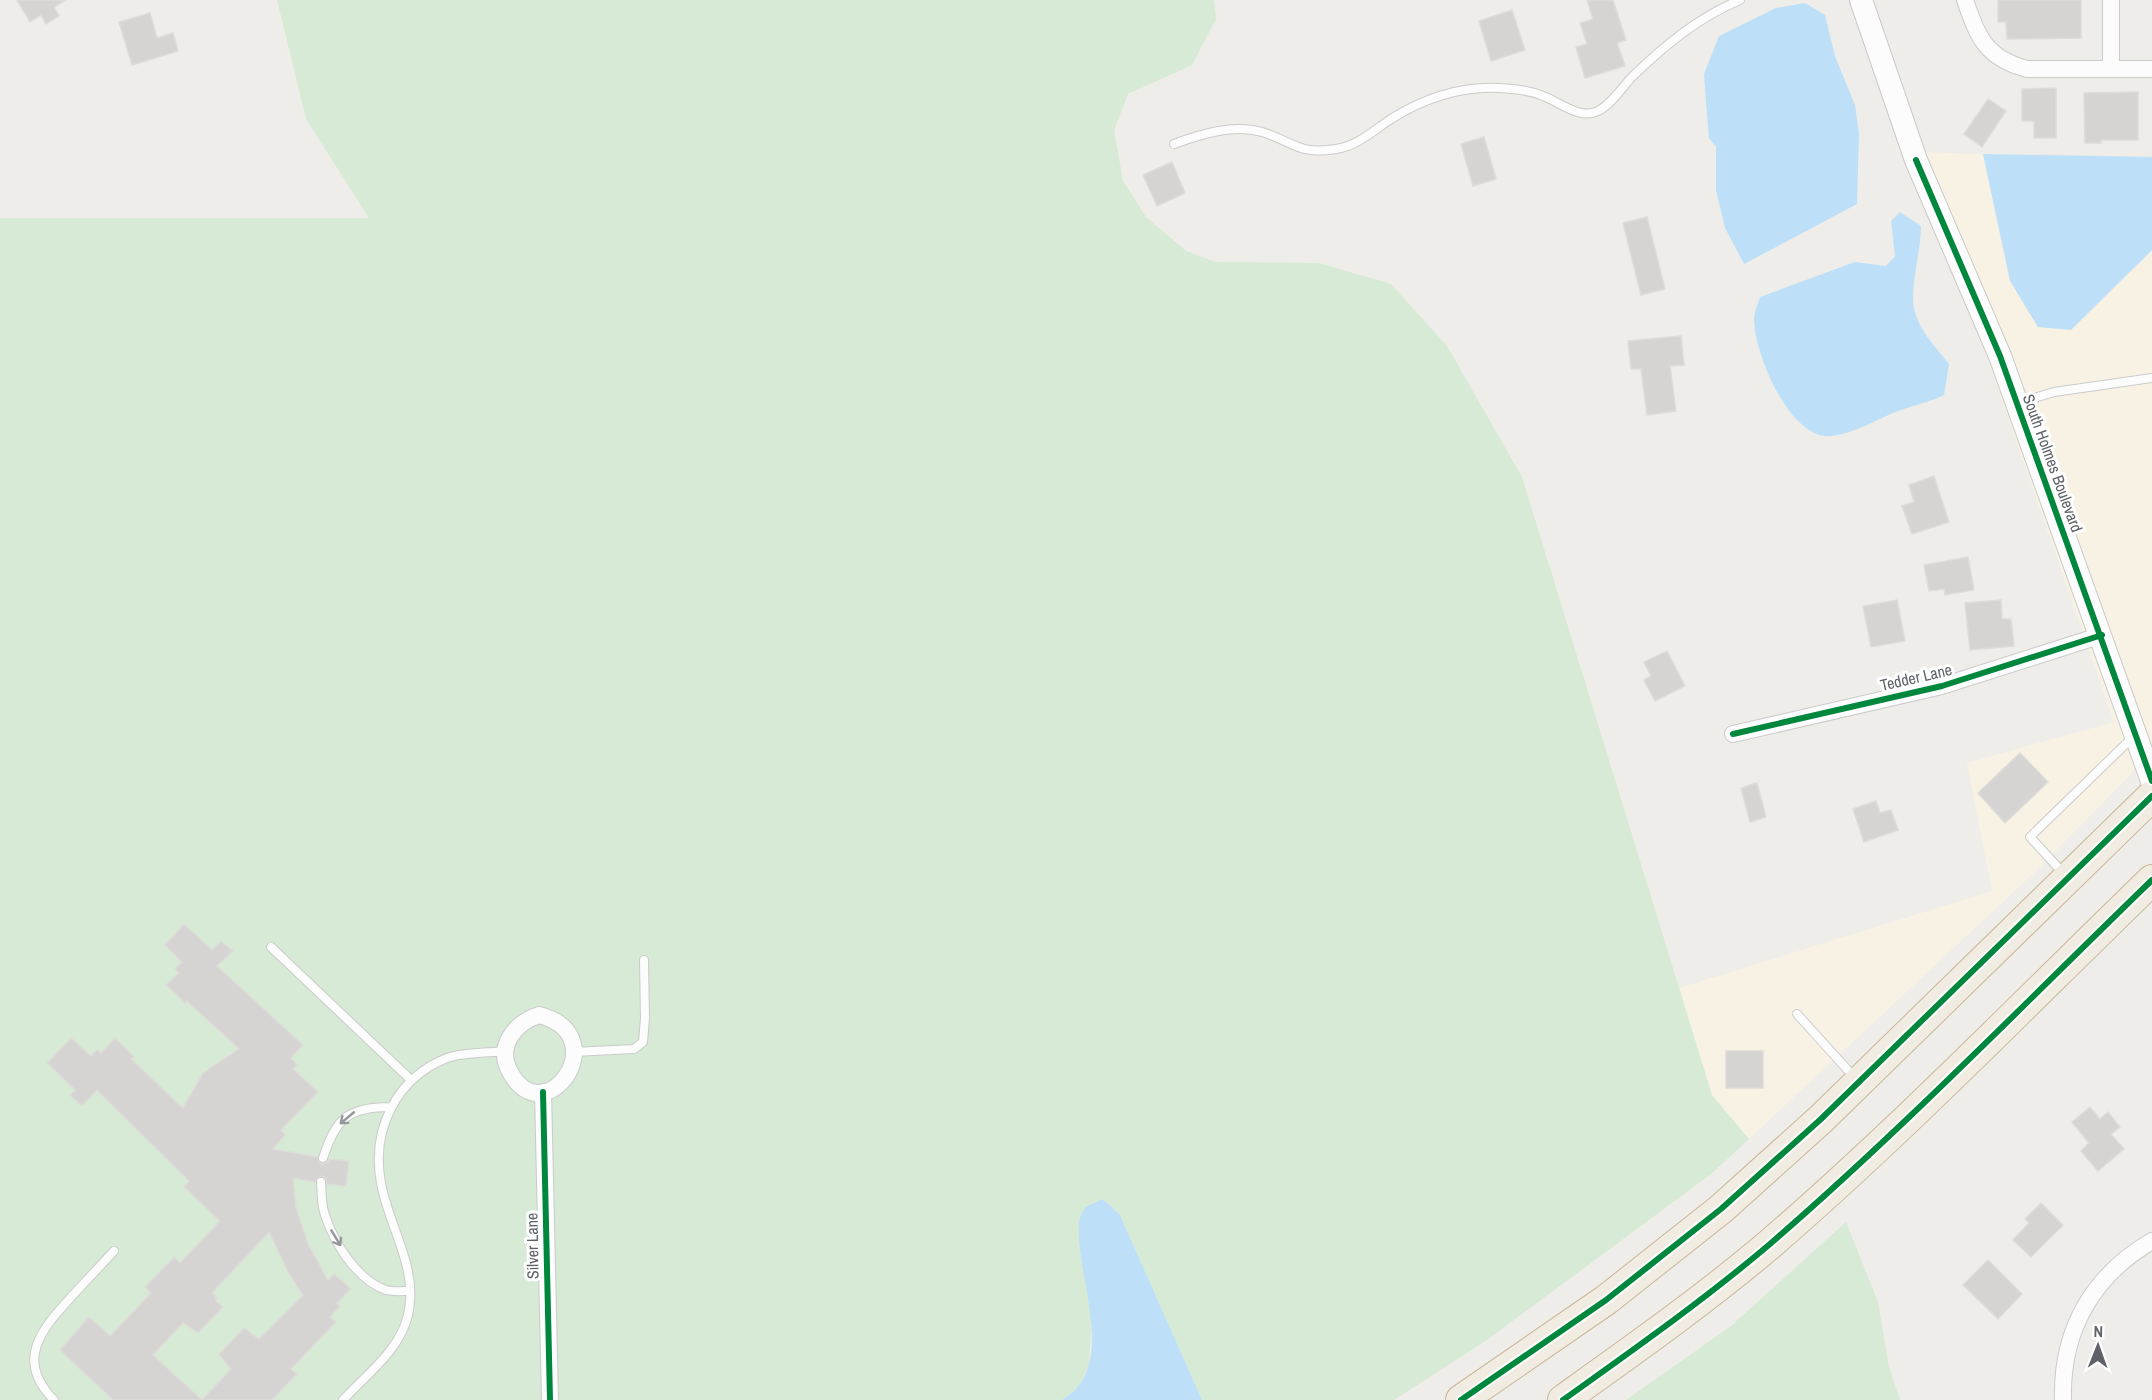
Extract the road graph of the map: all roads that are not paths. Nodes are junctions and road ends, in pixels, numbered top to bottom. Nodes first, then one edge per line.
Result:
1 (1740, 0) edge
2 (1861, 0) edge
3 (1965, 0) edge
4 (2111, 0) edge
5 (2111, 69) junction
6 (2152, 69) edge
7 (1174, 144) dead end
8 (2152, 378) edge
9 (2017, 403) junction
10 (2102, 635) junction
11 (1732, 734) dead end
12 (2136, 734) junction
13 (2152, 781) edge
14 (2152, 796) edge
15 (2068, 878) junction
16 (2152, 880) edge
17 (271, 947) dead end
18 (644, 960) dead end
19 (1797, 1014) dead end
20 (506, 1051) junction
21 (573, 1052) junction
22 (410, 1079) junction
23 (1858, 1082) junction
24 (543, 1092) junction
25 (390, 1107) junction
26 (323, 1158) dead end
27 (321, 1182) dead end
28 (2152, 1241) edge
29 (114, 1251) dead end
30 (410, 1291) junction
31 (54, 1400) edge
32 (343, 1400) edge
33 (549, 1400) edge
34 (1461, 1400) edge
35 (1563, 1400) edge
36 (2063, 1400) edge

1 - 7 lane
2 - 9 main road, South Holmes Boulevard
3 - 5 street
4 - 5 street
5 - 6 street
8 - 9 lane
9 - 10 main road, South Holmes Boulevard
10 - 11 street, Tedder Lane
10 - 12 main road, South Holmes Boulevard
12 - 13 main road, South Holmes Boulevard
12 - 15 lane
14 - 15 highway
15 - 23 highway
16 - 35 highway
17 - 22 lane
18 - 21 lane
19 - 23 lane
20 - 21 street
20 - 22 lane
20 - 24 street
21 - 24 street
22 - 25 lane
23 - 34 highway
24 - 33 street, Silver Lane
25 -> 26 lane
25 - 30 lane
27 -> 30 lane
28 - 36 street
29 - 31 lane
30 - 32 lane

